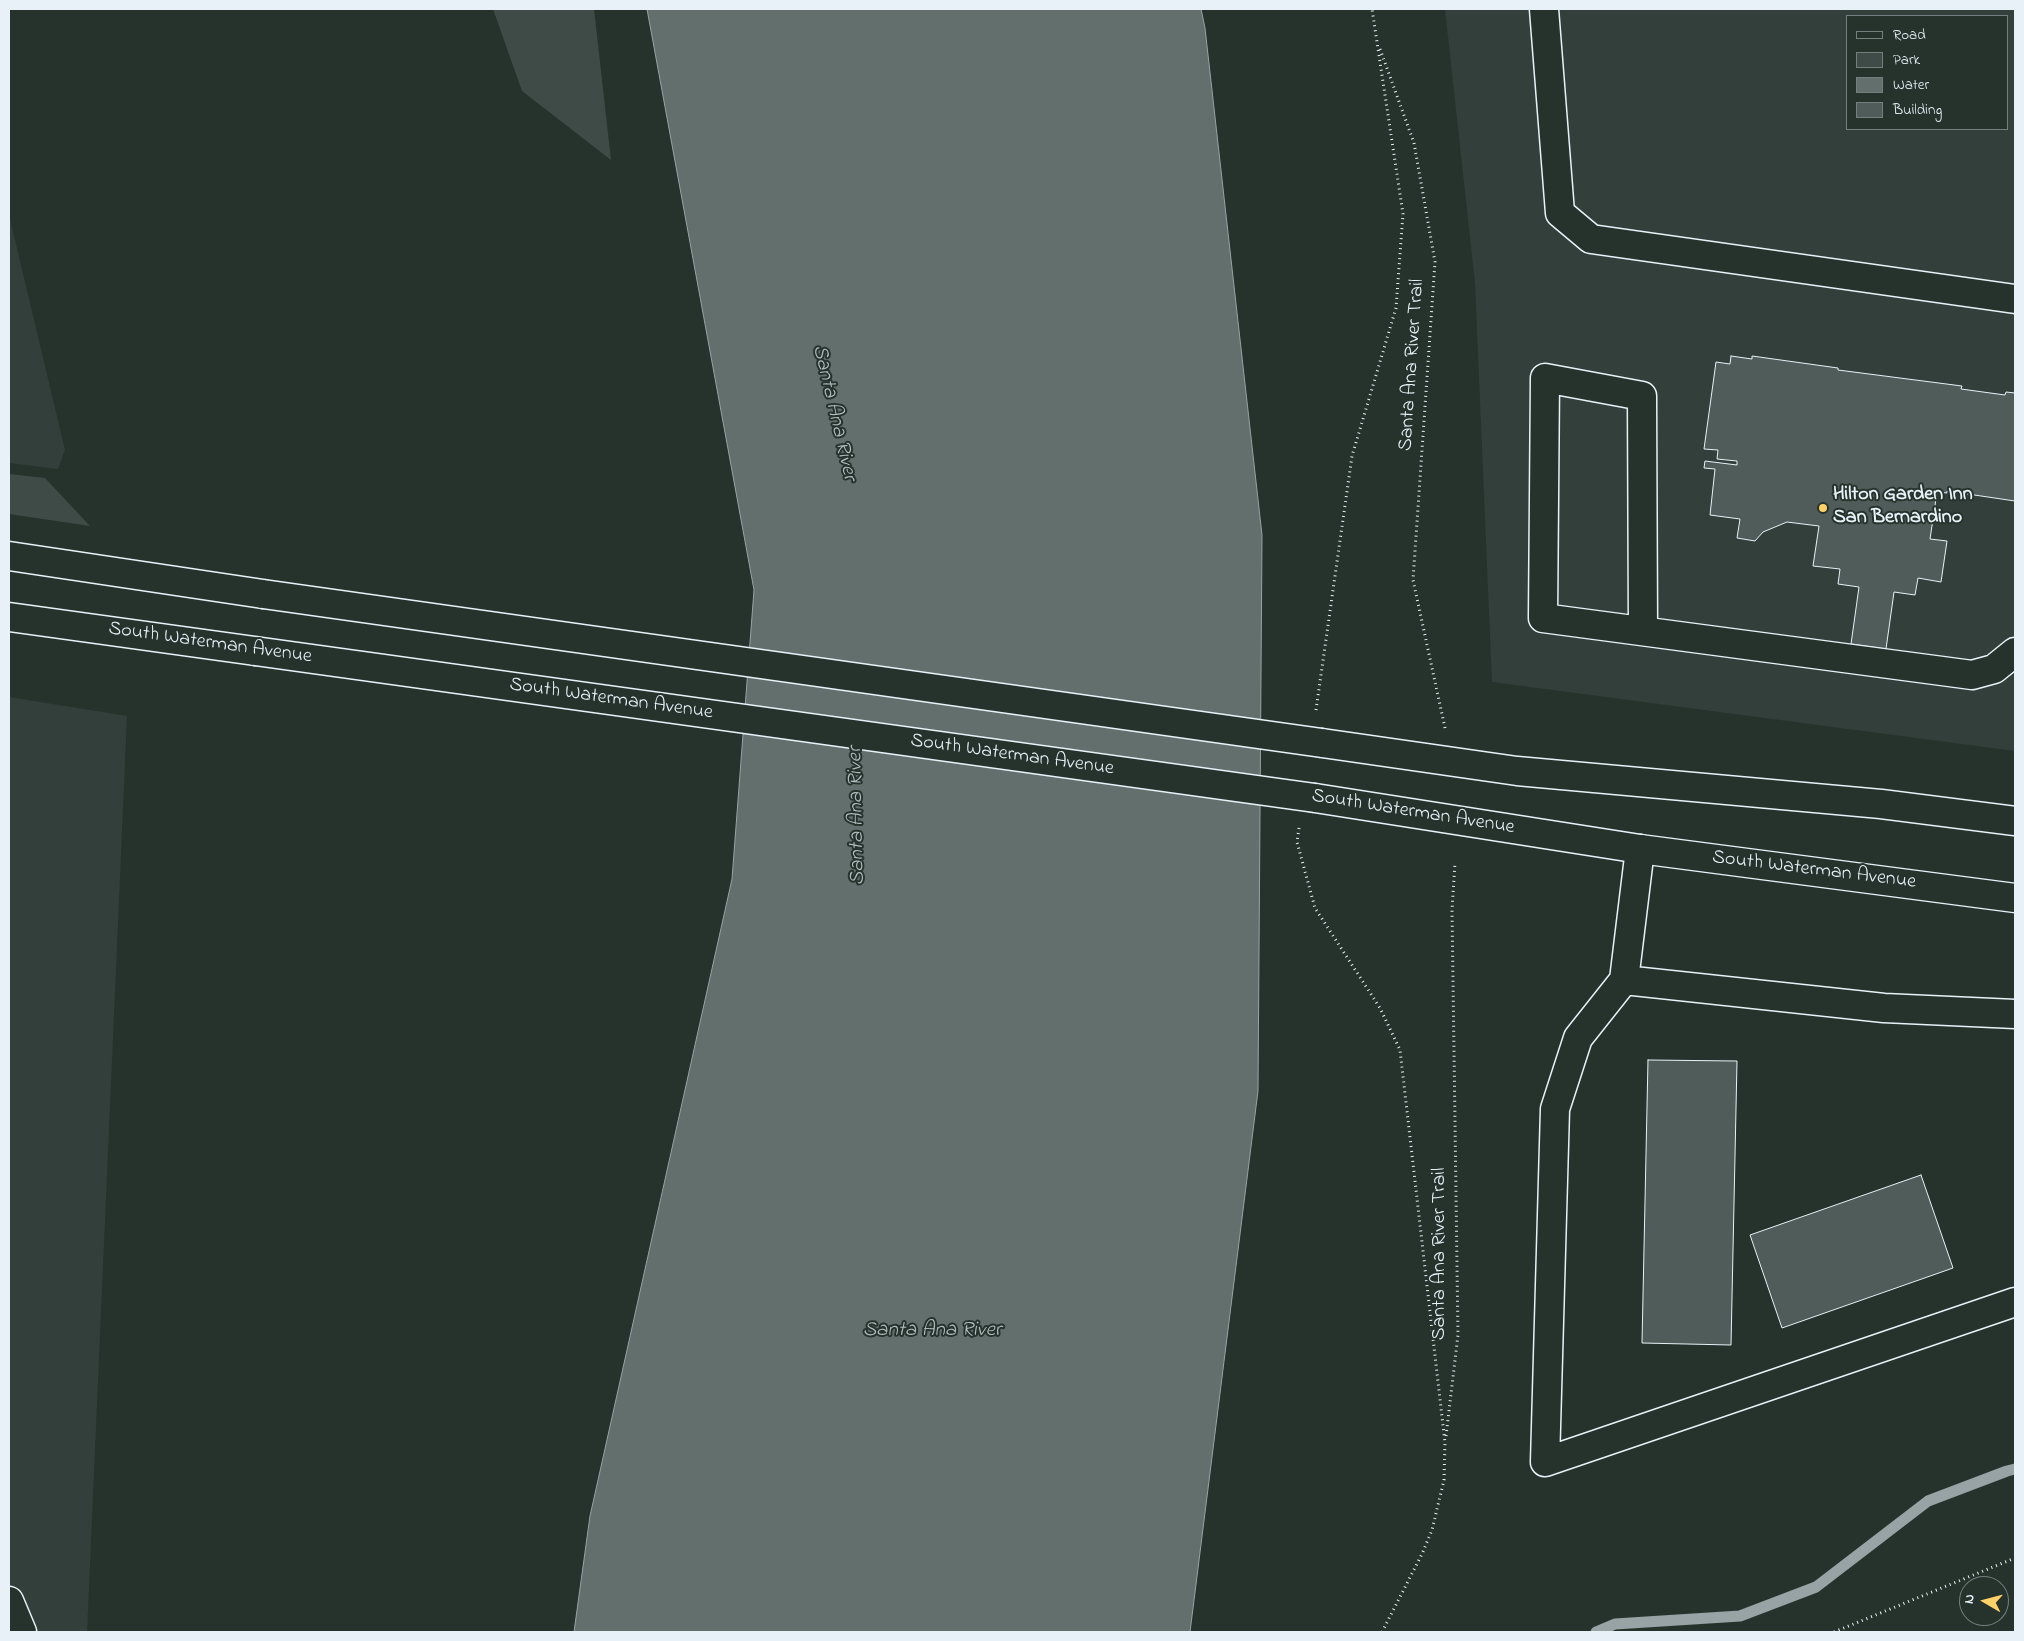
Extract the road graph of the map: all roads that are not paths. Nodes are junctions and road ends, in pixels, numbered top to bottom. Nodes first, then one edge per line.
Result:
1 (1544, 9) edge
2 (2015, 299) edge
3 (9, 556) edge
4 (9, 617) edge
5 (1643, 630) junction
6 (2015, 652) edge
7 (2015, 822) edge
8 (1640, 849) junction
9 (2015, 898) edge
10 (1624, 980) junction
11 (2015, 1014) edge
12 (2015, 1302) edge
13 (9, 1601) edge
14 (22, 1632) edge

1 - 2 main road
3 - 7 main road, bridge
4 - 8 main road, South Waterman Avenue, bridge
5 - 5 main road
5 - 6 main road
8 - 9 main road, South Waterman Avenue
8 - 10 main road
10 - 11 main road
10 - 12 main road
13 - 14 main road

